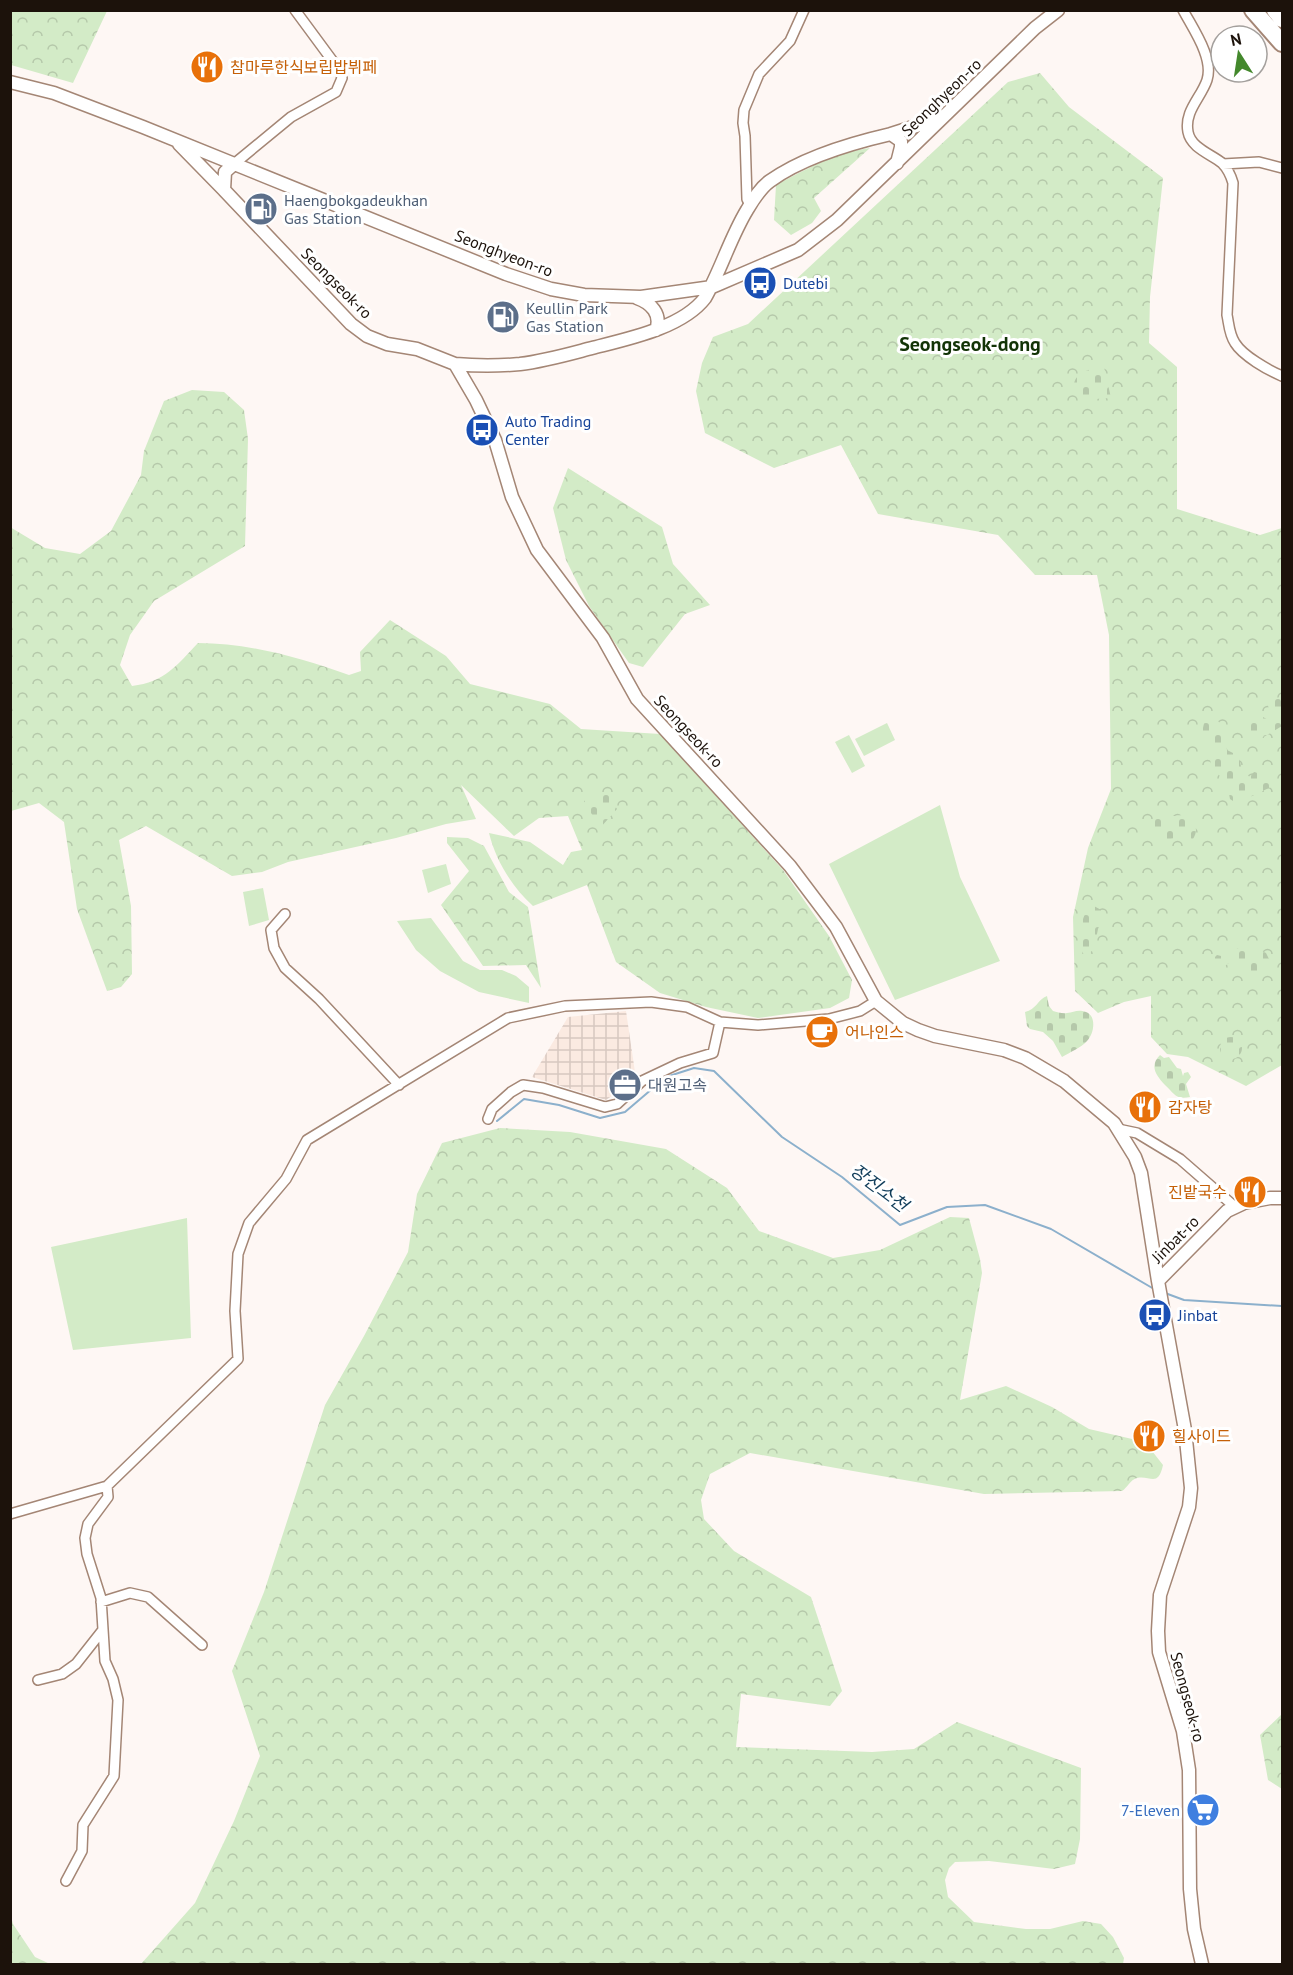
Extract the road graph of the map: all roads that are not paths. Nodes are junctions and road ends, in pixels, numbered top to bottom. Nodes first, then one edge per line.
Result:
1 (295, 10) edge
2 (804, 10) edge
3 (1058, 10) edge
4 (1183, 10) edge
5 (1253, 10) edge
6 (1275, 10) edge
7 (1282, 18) edge
8 (1282, 43) edge
9 (10, 82) edge
10 (944, 116) junction
11 (891, 134) junction
12 (174, 139) junction
13 (234, 164) junction
14 (896, 164) junction
15 (1223, 164) junction
16 (1282, 168) edge
17 (224, 190) junction
18 (750, 205) junction
19 (712, 287) junction
20 (630, 297) junction
21 (656, 330) junction
22 (455, 364) junction
23 (1282, 376) edge
24 (285, 914) dead end
25 (876, 1001) junction
26 (720, 1022) junction
27 (399, 1084) junction
28 (488, 1119) dead end
29 (1118, 1128) junction
30 (1282, 1198) edge
31 (1235, 1207) junction
32 (1158, 1282) junction
33 (107, 1486) junction
34 (10, 1514) edge
35 (101, 1602) junction
36 (102, 1631) junction
37 (202, 1645) dead end
38 (38, 1680) dead end
39 (66, 1881) dead end
40 (1202, 1965) edge

1 - 13 street
2 - 18 street
3 - 10 street, Seonghyeon-ro
4 - 15 street
5 - 8 highway
6 - 7 highway
9 - 12 street, Seonghyeon-ro
10 - 11 street
10 - 14 street, Seonghyeon-ro
11 - 14 street
11 - 18 street
12 - 13 street, Seonghyeon-ro
12 - 17 street, Seongseok-ro
13 - 17 street
13 - 20 street, Seonghyeon-ro
14 - 19 street, Seonghyeon-ro
15 - 16 street
15 - 23 street
17 - 22 street, Seongseok-ro
18 - 19 street
19 - 20 street, Seonghyeon-ro
19 - 21 street
20 - 21 street
21 - 22 street
22 - 25 street, Seongseok-ro
24 - 27 street
25 - 26 street
25 - 29 street, Seongseok-ro
26 - 27 street
26 - 28 street
27 - 33 street
29 - 31 street
29 - 32 street, Seongseok-ro
30 - 31 street, Jinbat-ro
31 - 32 street, Jinbat-ro
32 - 40 street, Seongseok-ro
33 - 34 street
33 - 35 street
35 - 36 street
35 - 37 street
36 - 38 street
36 - 39 street

